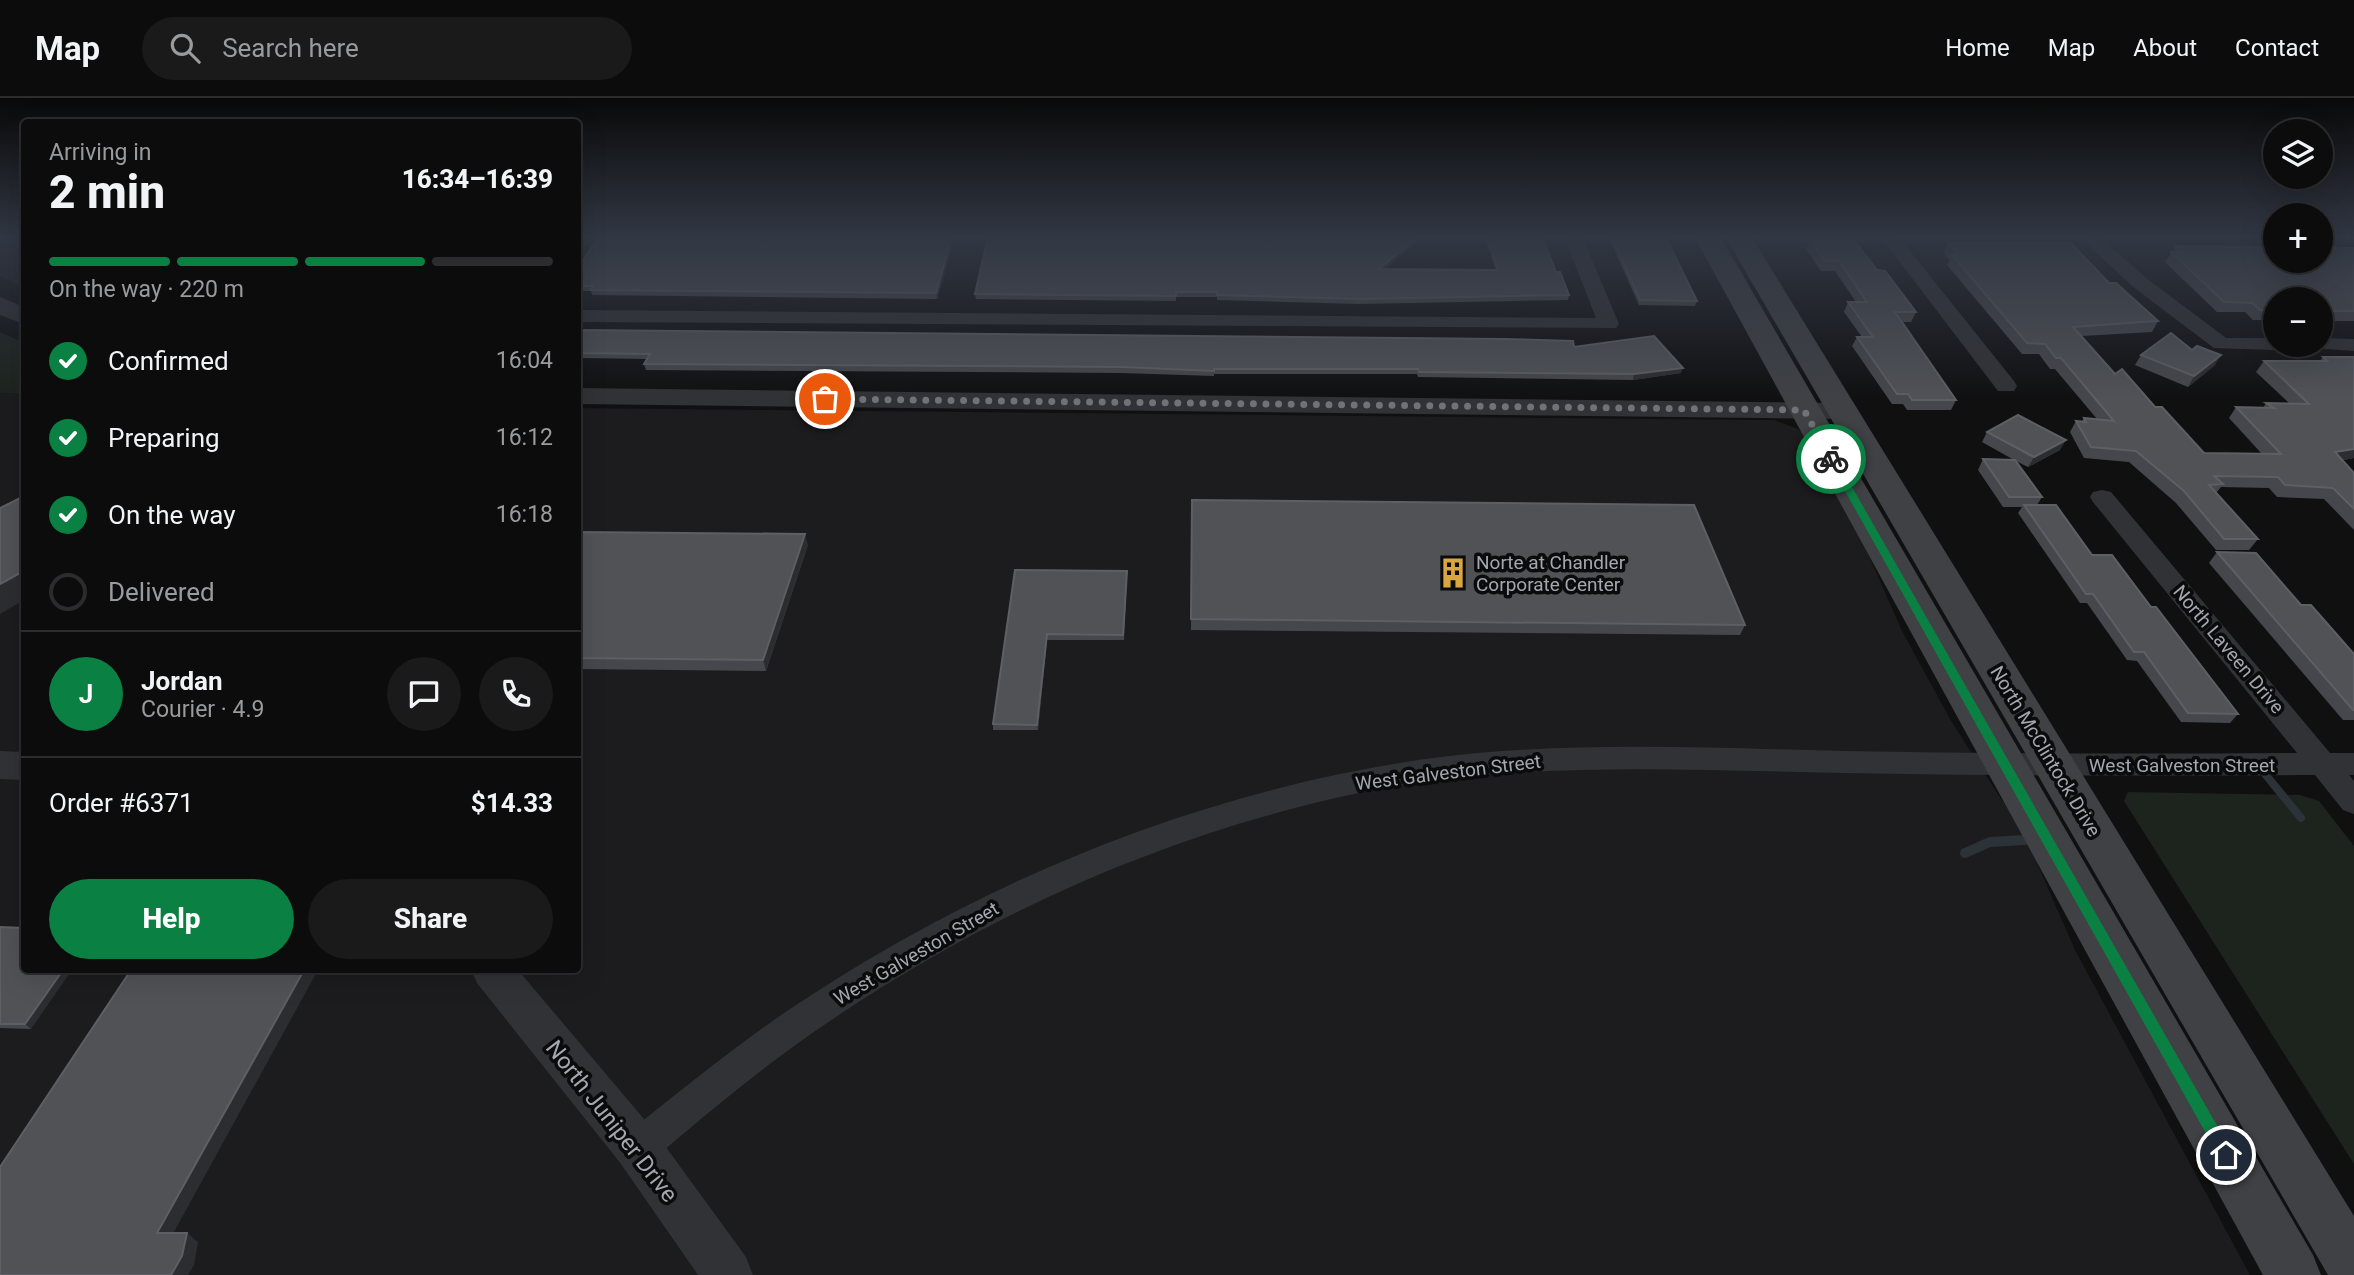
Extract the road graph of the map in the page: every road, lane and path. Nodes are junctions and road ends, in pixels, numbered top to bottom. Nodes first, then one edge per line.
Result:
1 (1595, 291) edge
2 (1738, 291) edge
3 (1771, 291) edge
4 (1932, 291) edge
5 (2151, 291) edge
6 (0, 305) edge
7 (21, 316) edge
8 (581, 316) edge
9 (2263, 344) edge
10 (2333, 344) edge
11 (2354, 345) edge
12 (2006, 386) dead end
13 (581, 396) edge
14 (1804, 410) junction
15 (1842, 411) junction
16 (2102, 497) dead end
17 (2006, 764) junction
18 (2324, 764) junction
19 (2354, 764) edge
20 (0, 765) edge
21 (2056, 765) junction
22 (21, 766) edge
23 (2354, 802) edge
24 (494, 973) edge
25 (638, 1147) junction
26 (2354, 1267) edge
27 (728, 1275) edge
28 (2293, 1275) edge

1 - 8 street
2 - 14 main road, North McClintock Drive
3 - 15 main road, North McClintock Drive
4 - 12 street
5 - 9 street
6 - 7 street
10 - 11 street
13 - 14 street
14 - 15 street
14 - 17 main road, North McClintock Drive
15 - 21 main road, North McClintock Drive
16 - 18 street, North Laveen Drive
17 - 21 street, West Galveston Street
17 - 25 street, West Galveston Street
17 - 28 main road, North McClintock Drive
18 - 19 street, West Galveston Street
18 - 21 street, West Galveston Street
18 - 23 street, North Laveen Drive
20 - 22 street
21 - 26 main road, North McClintock Drive
24 - 25 street, North Juniper Drive
25 - 27 street, North Juniper Drive

